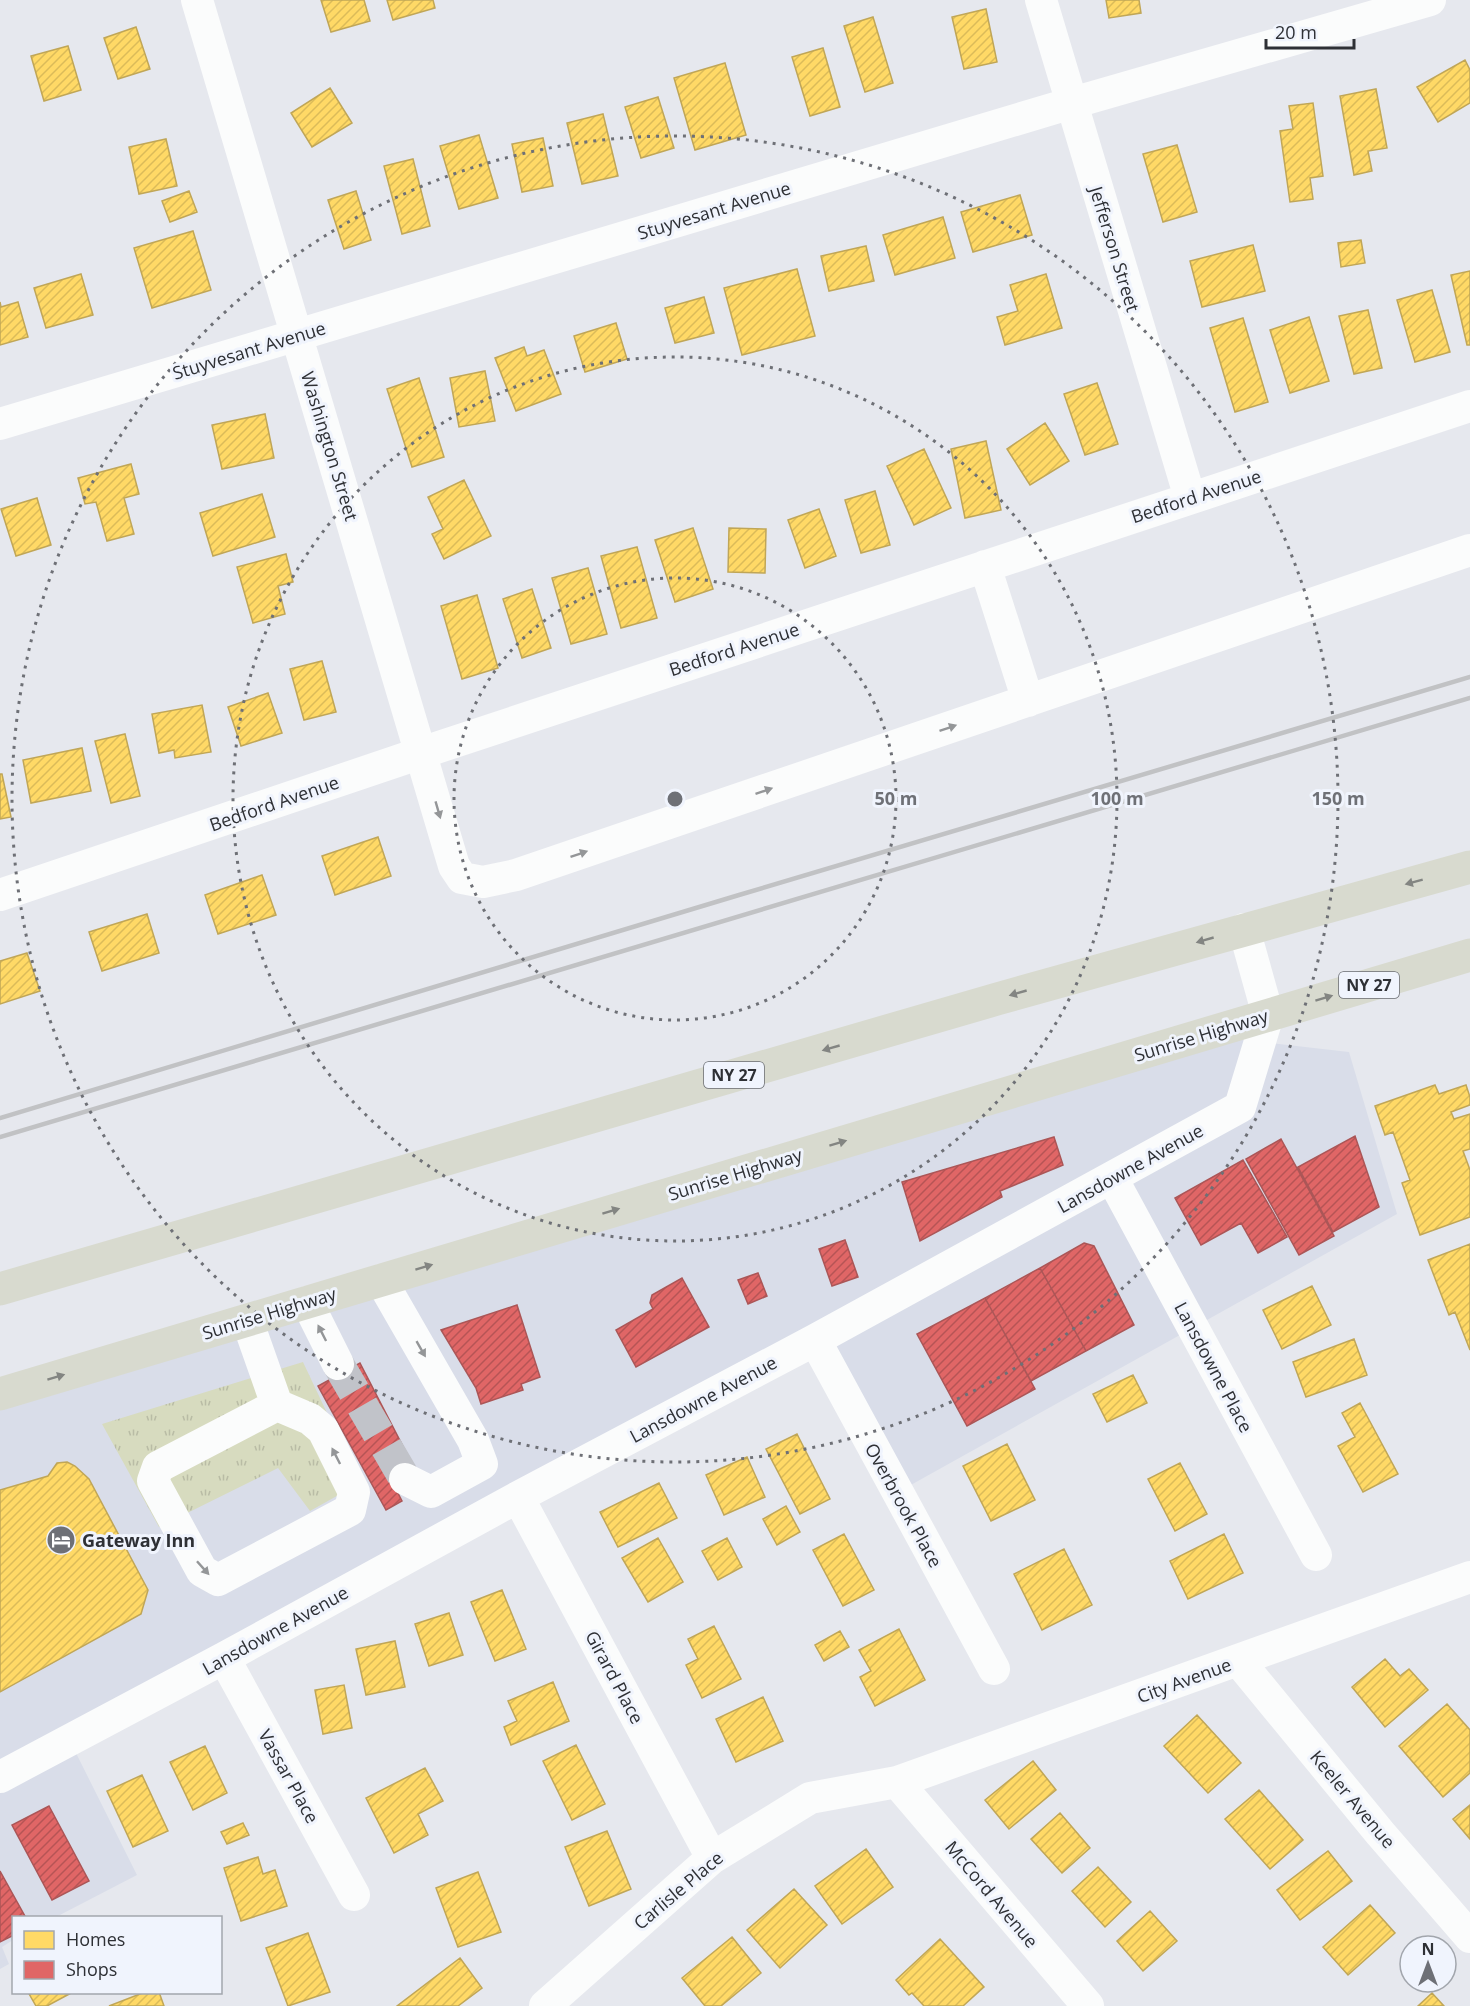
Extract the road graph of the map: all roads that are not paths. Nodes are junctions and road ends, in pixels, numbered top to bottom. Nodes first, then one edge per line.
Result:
1 (197, 0) edge
2 (1041, 0) edge
3 (1430, 0) edge
4 (1072, 103) junction
5 (297, 336) junction
6 (1470, 406) edge
7 (0, 424) edge
8 (1190, 498) junction
9 (1470, 550) edge
10 (985, 566) junction
11 (1028, 701) junction
12 (421, 753) junction
13 (1470, 867) edge
14 (0, 896) edge
15 (1244, 928) junction
16 (1468, 963) edge
17 (1268, 1015) junction
18 (1112, 1178) junction
19 (381, 1280) junction
20 (0, 1289) edge
21 (307, 1302) junction
22 (247, 1320) junction
23 (815, 1340) junction
24 (338, 1364) tunnel mouth
25 (0, 1394) edge
26 (277, 1405) junction
27 (405, 1479) tunnel mouth
28 (518, 1497) junction
29 (1316, 1555) dead end
30 (1470, 1577) edge
31 (224, 1658) junction
32 (1238, 1660) junction
33 (994, 1669) dead end
34 (0, 1777) edge
35 (897, 1782) junction
36 (712, 1858) junction
37 (354, 1895) dead end
38 (1470, 1936) edge
39 (1081, 2003) edge
40 (545, 2006) edge

1 - 5 street, Washington Street
2 - 4 street, Jefferson Street
3 - 4 street, Stuyvesant Avenue
4 - 5 street, Stuyvesant Avenue
4 - 8 street, Jefferson Street
5 - 7 street, Stuyvesant Avenue
5 - 12 street, Washington Street
6 - 8 street, Bedford Avenue
8 - 10 street, Bedford Avenue
9 - 11 street, Washington Street
10 - 11 street
10 - 12 street, Bedford Avenue
12 -> 11 street, Washington Street
12 - 14 street, Bedford Avenue
13 -> 15 highway, NY 27
15 - 17 street
15 -> 20 highway, NY 27
17 -> 16 highway, Sunrise Highway / NY 27
17 - 18 street, Lansdowne Avenue
19 -> 17 highway, Sunrise Highway / NY 27
18 - 23 street, Lansdowne Avenue
18 - 29 street, Lansdowne Place
19 - 21 highway, Sunrise Highway / NY 27
19 -> 27 street
21 - 22 highway, Sunrise Highway / NY 27
24 -> 21 street
25 -> 22 highway, Sunrise Highway / NY 27
22 - 26 street
23 - 28 street, Lansdowne Avenue
23 - 33 street, Overbrook Place
26 -> 26 street
28 - 31 street, Lansdowne Avenue
28 - 36 street, Girard Place
30 - 32 street, City Avenue
31 - 34 street, Lansdowne Avenue
31 - 37 street, Vassar Place
32 - 35 street, City Avenue
32 - 38 street, Keeler Avenue
35 - 36 street, Carlisle Place
35 - 39 street, McCord Avenue
36 - 40 street, Carlisle Place

